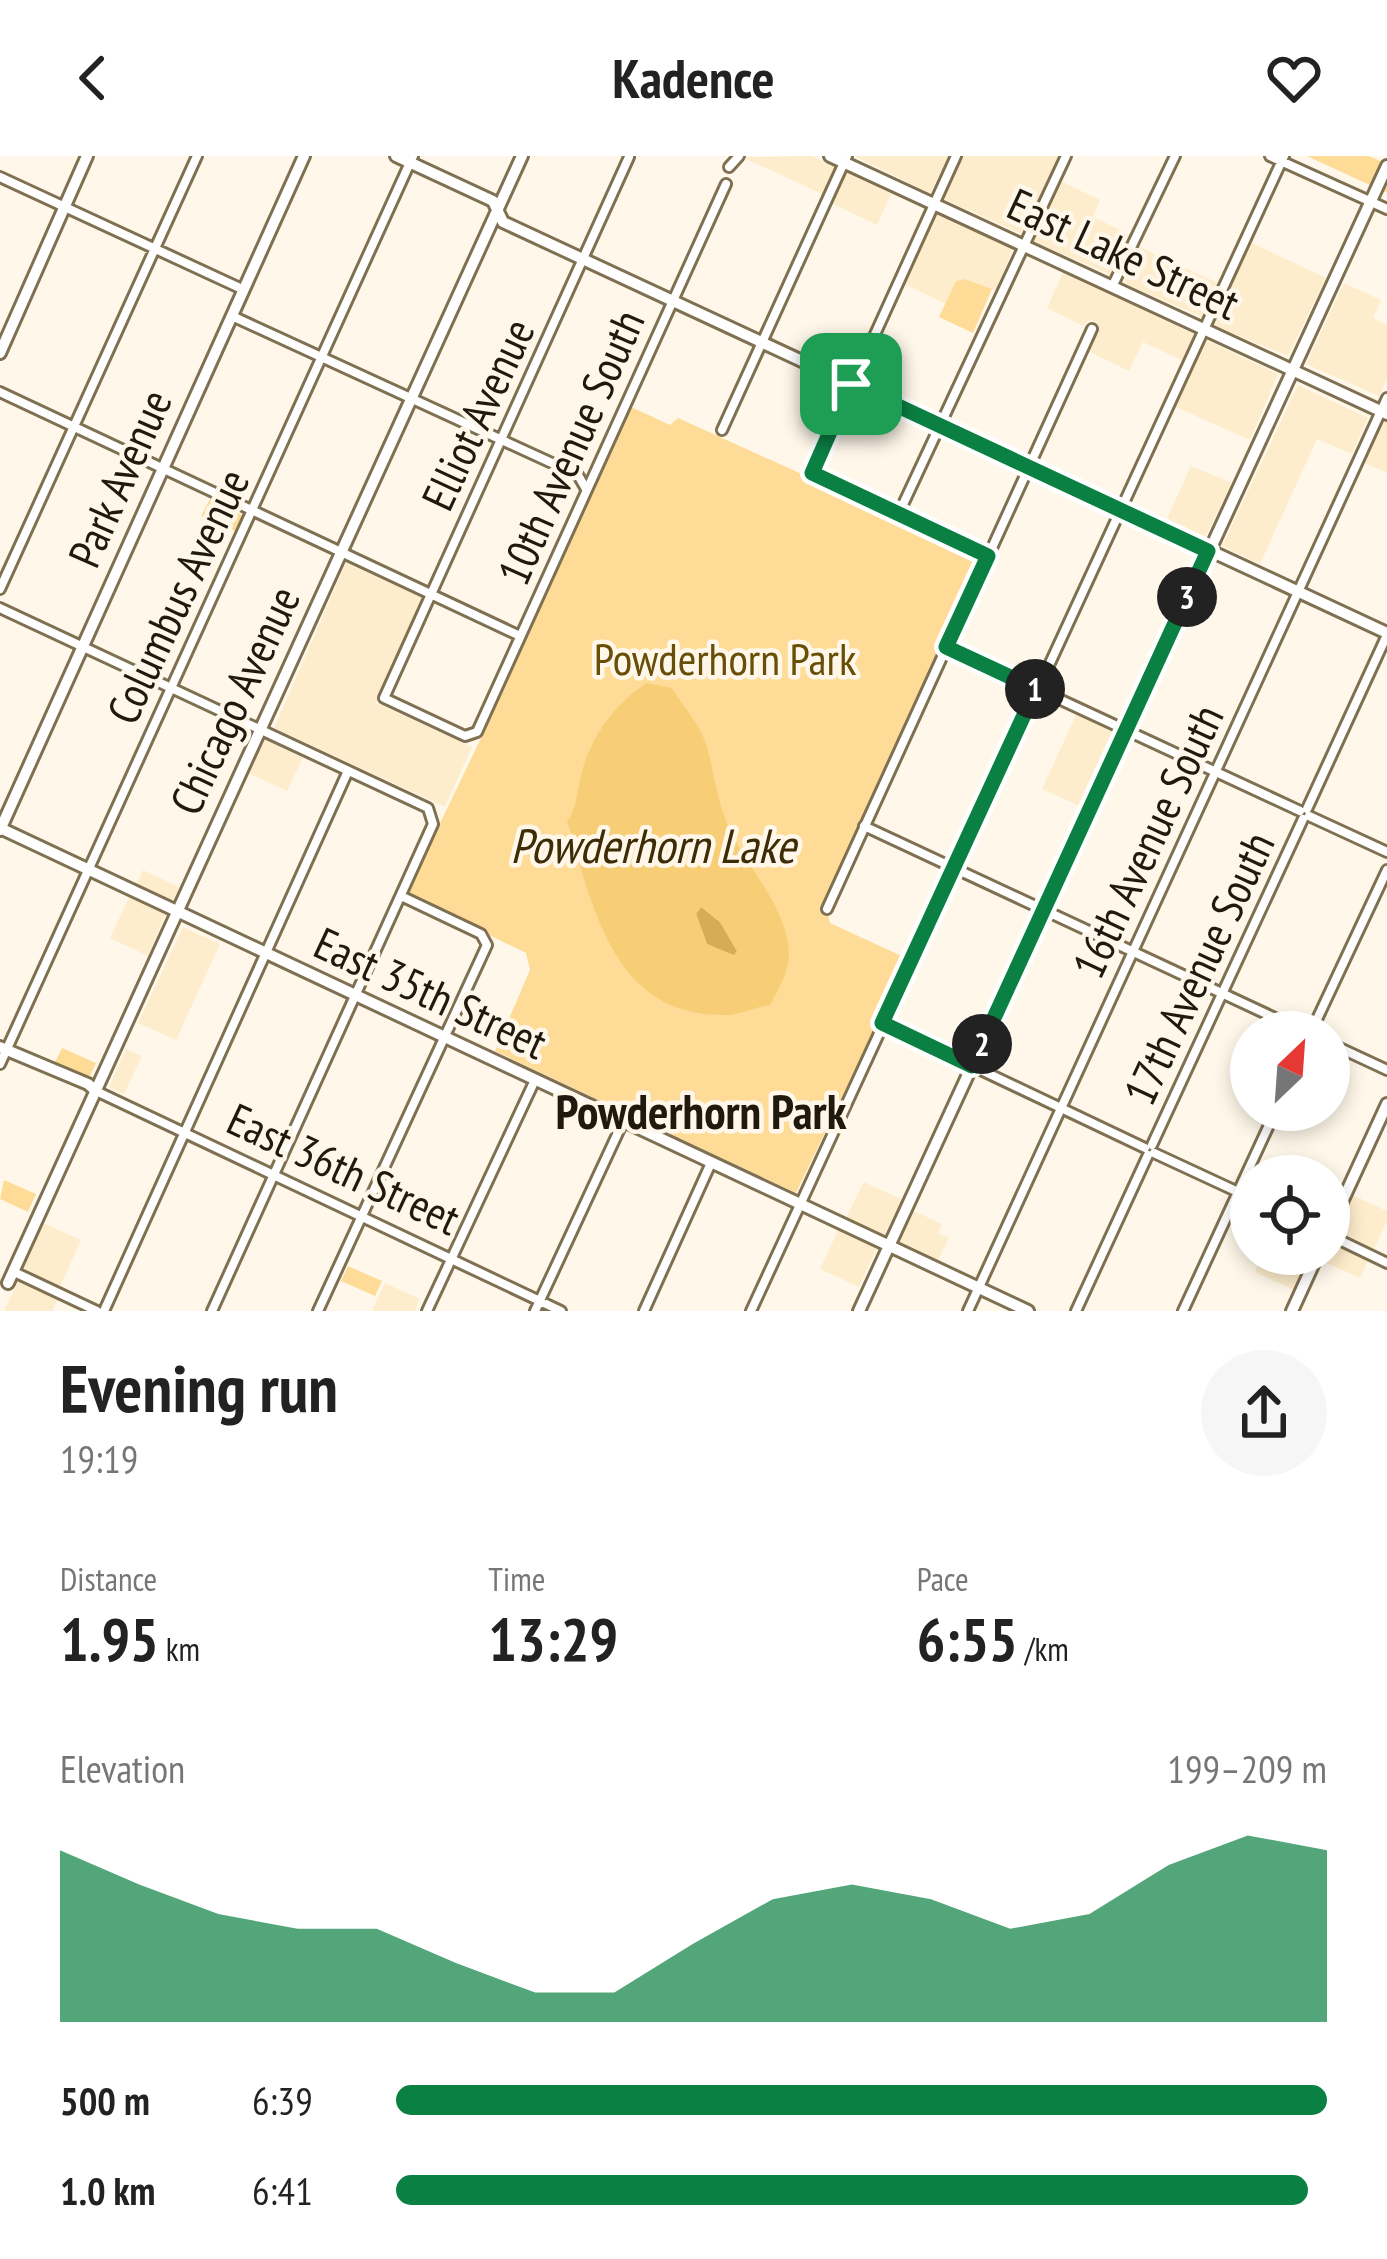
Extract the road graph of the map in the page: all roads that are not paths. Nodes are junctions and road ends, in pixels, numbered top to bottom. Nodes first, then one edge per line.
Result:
1 (87, 156) edge
2 (197, 156) edge
3 (304, 156) edge
4 (396, 156) edge
5 (522, 156) edge
6 (740, 156) edge
7 (830, 156) edge
8 (956, 156) edge
9 (1066, 156) edge
10 (1175, 156) edge
11 (1270, 156) edge
12 (629, 157) edge
13 (411, 159) edge
14 (845, 159) edge
15 (1283, 159) edge
16 (1387, 166) edge
17 (730, 167) dead end
18 (0, 176) edge
19 (726, 184) dead end
20 (1373, 197) junction
21 (933, 204) junction
22 (65, 206) junction
23 (1387, 209) edge
24 (497, 212) junction
25 (1023, 246) junction
26 (154, 248) junction
27 (584, 260) junction
28 (1112, 287) junction
29 (242, 289) junction
30 (672, 300) junction
31 (231, 315) junction
32 (1202, 328) junction
33 (1092, 329) dead end
34 (761, 342) junction
35 (0, 353) edge
36 (322, 357) junction
37 (1292, 370) junction
38 (851, 384) junction
39 (0, 392) edge
40 (410, 398) junction
41 (1387, 398) edge
42 (1384, 412) edge
43 (940, 425) junction
44 (74, 427) junction
45 (722, 430) dead end
46 (501, 440) junction
47 (1029, 466) junction
48 (596, 467) junction
49 (162, 468) junction
50 (578, 476) junction
51 (586, 489) junction
52 (1119, 509) junction
53 (252, 511) junction
54 (899, 514) junction
55 (1208, 551) junction
56 (341, 553) junction
57 (988, 556) junction
58 (0, 589) edge
59 (1298, 591) junction
60 (430, 595) junction
61 (0, 608) edge
62 (1387, 634) edge
63 (520, 636) junction
64 (946, 647) junction
65 (82, 648) junction
66 (170, 689) junction
67 (1036, 689) junction
68 (260, 730) junction
69 (1125, 732) junction
70 (472, 736) joint
71 (348, 771) junction
72 (1215, 772) junction
73 (1305, 814) junction
74 (864, 826) junction
75 (0, 829) edge
76 (1387, 852) edge
77 (954, 870) junction
78 (1387, 870) edge
79 (88, 871) junction
80 (401, 896) junction
81 (827, 909) dead end
82 (1043, 911) junction
83 (177, 912) junction
84 (1132, 952) junction
85 (266, 954) junction
86 (1221, 994) junction
87 (356, 996) junction
88 (1260, 1011) edge
89 (1318, 1011) edge
90 (882, 1023) junction
91 (444, 1038) junction
92 (3, 1048) edge
93 (1350, 1053) edge
94 (0, 1064) edge
95 (972, 1066) junction
96 (1387, 1070) edge
97 (535, 1080) junction
98 (95, 1091) junction
99 (1387, 1104) edge
100 (1060, 1108) junction
101 (623, 1121) junction
102 (185, 1133) junction
103 (1150, 1150) junction
104 (711, 1163) junction
105 (273, 1175) junction
106 (1350, 1186) edge
107 (1230, 1188) edge
108 (800, 1204) junction
109 (1230, 1210) edge
110 (362, 1217) junction
111 (1350, 1244) edge
112 (889, 1246) junction
113 (451, 1258) junction
114 (1387, 1263) edge
115 (1308, 1275) edge
116 (11, 1277) junction
117 (978, 1288) junction
118 (1, 1299) edge
119 (537, 1306) edge
120 (101, 1311) edge
121 (212, 1311) edge
122 (318, 1311) edge
123 (427, 1311) edge
124 (561, 1311) edge
125 (644, 1311) edge
126 (751, 1311) edge
127 (859, 1311) edge
128 (968, 1311) edge
129 (1028, 1311) edge
130 (1076, 1311) edge
131 (1184, 1311) edge
132 (1292, 1311) edge

1 - 22 street
2 - 26 street
3 - 29 street, Park Avenue
4 - 13 street
5 - 24 street, Chicago Avenue
6 - 17 street
7 - 14 street, East Lake Street
8 - 21 street
9 - 25 street
10 - 28 street
11 - 15 street
12 - 27 street, Elliot Avenue
13 - 24 street
13 - 36 street, Columbus Avenue
14 - 21 street, East Lake Street
14 - 34 street
15 - 20 street
15 - 32 street
16 - 20 street
18 - 22 street
19 - 30 street, 10th Avenue South
20 - 23 street
20 - 37 street
21 - 25 street, East Lake Street
21 - 38 street
22 - 26 street
22 - 35 street
24 - 27 street
24 - 40 street, Chicago Avenue
25 - 28 street, East Lake Street
25 - 43 street
26 - 29 street
26 - 44 street
27 - 30 street
27 - 46 street, Elliot Avenue
28 - 32 street, East Lake Street
29 - 31 street, Park Avenue
30 - 34 street
30 - 48 street, 10th Avenue South
31 - 36 street
31 - 49 street, Park Avenue
32 - 37 street, East Lake Street
32 - 52 street
33 - 47 street
34 - 38 street
34 - 45 street
36 - 40 street
36 - 53 street, Columbus Avenue
37 - 42 street, East Lake Street
37 - 55 street
38 - 43 street
38 - 54 street
39 - 44 street
40 - 46 street
40 - 56 street, Chicago Avenue
41 - 42 street, 16th Avenue South
42 - 59 street, 16th Avenue South
43 - 47 street
43 - 54 street
44 - 49 street
44 - 58 street
46 - 50 street
46 - 60 street, Elliot Avenue
47 - 52 street
47 - 57 street
48 - 50 street
48 - 51 street, 10th Avenue South
49 - 53 street
49 - 65 street, Park Avenue
50 - 51 street
51 - 63 street, 10th Avenue South
52 - 55 street
52 - 67 street
53 - 56 street
53 - 66 street, Columbus Avenue
54 - 57 street
55 - 59 street
55 - 69 street
56 - 60 street
56 - 68 street, Chicago Avenue
57 - 64 street
59 - 62 street
59 - 72 street, 16th Avenue South
60 - 63 street
60 - 70 street, Elliot Avenue
61 - 65 street
62 - 73 street, 17th Avenue South
63 - 70 street, 10th Avenue South
64 - 67 street
64 - 74 street
65 - 66 street
65 - 75 street, Park Avenue
66 - 68 street
66 - 79 street, Columbus Avenue
67 - 69 street
67 - 77 street
68 - 71 street
68 - 83 street, Chicago Avenue
69 - 72 street
69 - 82 street
71 - 80 street
71 - 85 street
72 - 73 street
72 - 84 street, 16th Avenue South
73 - 76 street
73 - 86 street, 17th Avenue South
74 - 77 street
74 - 81 street
75 - 79 street, East 35th Street
77 - 82 street
77 - 90 street
78 - 89 street
79 - 83 street, East 35th Street
79 - 92 street, Columbus Avenue
80 - 87 street
80 - 91 street
82 - 84 street
82 - 95 street
83 - 85 street, East 35th Street
83 - 98 street, Chicago Avenue
84 - 86 street
84 - 100 street, 16th Avenue South
85 - 87 street, East 35th Street
85 - 102 street
86 - 88 street
86 - 103 street, 17th Avenue South
87 - 91 street, East 35th Street
87 - 105 street
90 - 95 street
90 - 108 street
91 - 97 street, East 35th Street
91 - 110 street
92 - 94 street, Columbus Avenue
92 - 98 street, East 36th Street
93 - 96 street
95 - 100 street
95 - 112 street
97 - 101 street, East 35th Street
97 - 113 street
98 - 102 street, East 36th Street
98 - 116 street, Chicago Avenue
99 - 106 street
100 - 103 street
100 - 117 street, 16th Avenue South
101 - 104 street, East 35th Street
101 - 119 street
102 - 105 street, East 36th Street
102 - 120 street
103 - 107 street
103 - 130 street, 17th Avenue South
104 - 108 street, East 35th Street
104 - 125 street
105 - 110 street, East 36th Street
105 - 121 street
108 - 112 street, East 35th Street
108 - 126 street
109 - 131 street
110 - 113 street, East 36th Street
110 - 122 street
111 - 114 street
112 - 117 street, East 35th Street
112 - 127 street
113 - 119 street, East 36th Street
113 - 123 street
115 - 132 street
116 - 118 street, Chicago Avenue
116 - 120 street
117 - 128 street, 16th Avenue South
117 - 129 street, East 35th Street
119 - 124 street, East 36th Street

